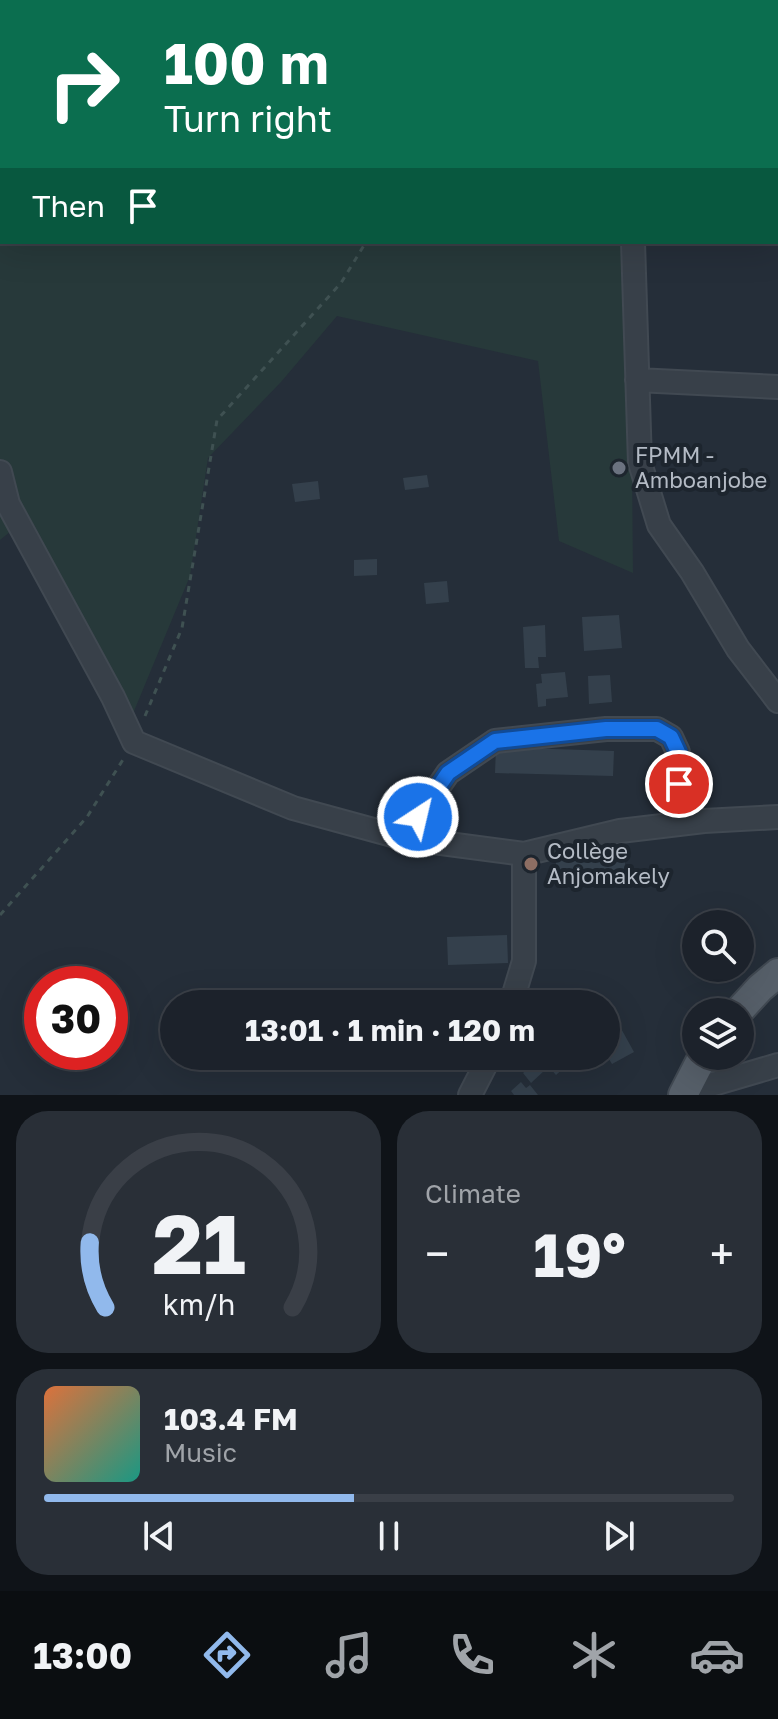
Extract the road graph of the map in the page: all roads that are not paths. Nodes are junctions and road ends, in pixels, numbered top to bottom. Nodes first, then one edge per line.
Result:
1 (633, 244) edge
2 (637, 380) junction
3 (778, 387) edge
4 (0, 472) edge
5 (4, 500) edge
6 (778, 701) edge
7 (778, 817) edge
8 (679, 824) junction
9 (403, 838) junction
10 (524, 854) junction
11 (778, 973) edge
12 (515, 990) edge
13 (751, 998) edge
14 (778, 1065) edge
15 (483, 1070) edge
16 (696, 1070) edge
17 (470, 1095) edge
18 (683, 1095) edge
19 (691, 1095) edge

1 - 2 street
2 - 3 street
2 - 6 street
4 - 5 street
5 - 9 street
7 - 8 street
8 - 9 street
8 - 10 street
9 - 10 street
10 - 12 street
11 - 13 main road
14 - 19 street
15 - 17 street
16 - 18 main road

